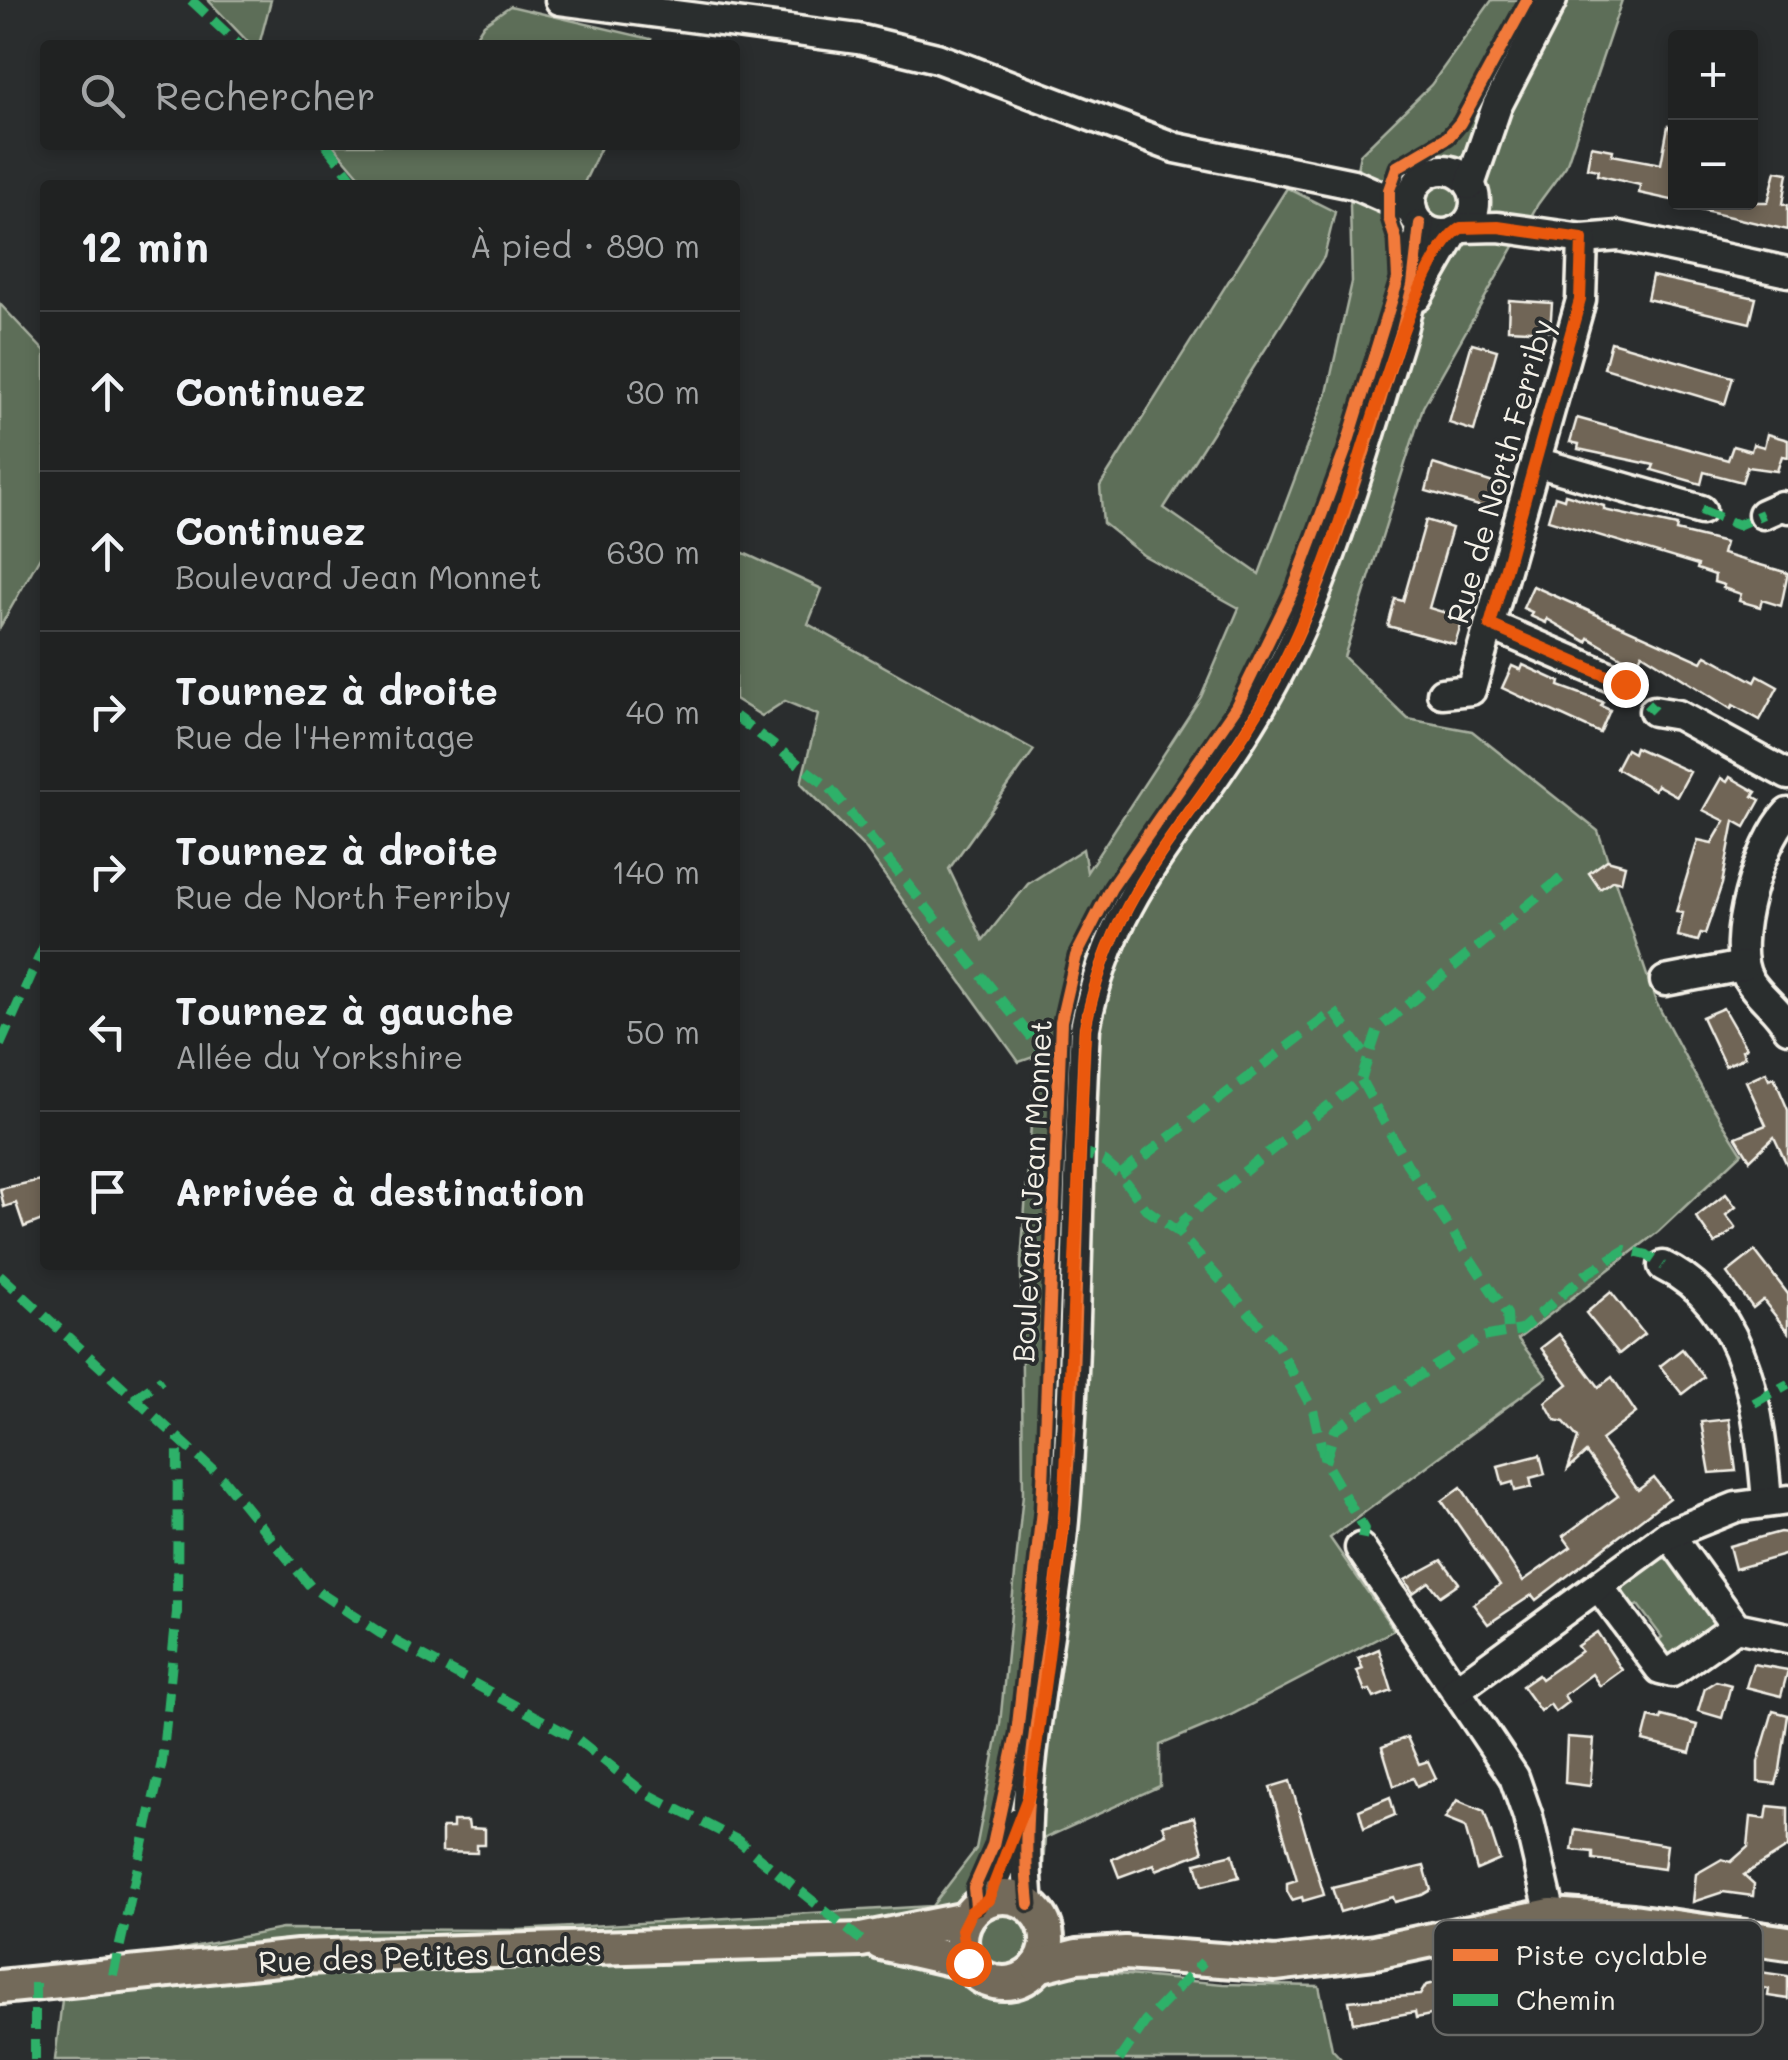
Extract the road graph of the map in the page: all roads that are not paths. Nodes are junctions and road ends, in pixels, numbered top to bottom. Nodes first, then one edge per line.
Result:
1 (560, 0) edge
2 (1552, 0) edge
3 (1497, 106) junction
4 (1430, 175) junction
5 (1353, 184) junction
6 (1472, 189) junction
7 (1416, 217) junction
8 (1458, 230) junction
9 (1545, 234) junction
10 (1582, 239) junction
11 (1788, 272) edge
12 (1402, 330) junction
13 (1536, 462) junction
14 (1701, 510) dead end
15 (1490, 625) junction
16 (1625, 684) dead end
17 (1442, 692) dead end
18 (1654, 711) dead end
19 (1788, 775) edge
20 (1788, 813) edge
21 (1743, 966) junction
22 (1665, 981) dead end
23 (1786, 1020) edge
24 (1663, 1266) dead end
25 (1777, 1500) edge
26 (1669, 1534) junction
27 (1360, 1548) dead end
28 (1599, 1587) junction
29 (1736, 1628) junction
30 (1788, 1638) edge
31 (1456, 1690) junction
32 (1030, 1792) junction
33 (977, 1910) junction
34 (1036, 1913) junction
35 (1551, 1915) junction
36 (1527, 1920) edge
37 (1619, 1920) edge
38 (1763, 1939) edge
39 (862, 1940) junction
40 (1433, 1940) edge
41 (1788, 1943) edge
42 (1125, 1953) junction
43 (968, 1963) junction
44 (1038, 1966) junction
45 (0, 1987) edge

1 - 5 street
2 - 3 street
3 - 4 street
3 - 6 street
4 - 5 street
4 - 6 street
4 - 7 street
5 - 7 street
6 - 8 street
6 - 9 street
7 - 8 street
7 - 12 street, Boulevard Jean Monnet
8 - 9 street
8 - 12 street, Boulevard Jean Monnet
9 - 10 street
10 - 11 street
10 - 13 street, Rue de North Ferriby
12 - 32 street, Boulevard Jean Monnet
13 - 14 street
13 - 15 street, Rue de North Ferriby
15 - 16 street
15 - 17 street, Rue de North Ferriby
18 - 19 street
20 - 21 street
21 - 22 street
21 - 23 street
24 - 25 street
25 - 26 street
26 - 28 street
26 - 29 street
27 - 31 street
28 - 29 street
28 - 31 street
29 - 30 street
31 - 35 street
32 - 33 street, Boulevard Jean Monnet
32 - 34 street, Boulevard Jean Monnet
33 - 34 main road
33 - 39 main road, Rue des Petites Landes
33 - 43 main road
34 - 42 main road
34 - 44 main road
35 - 36 main road
35 - 37 main road
38 - 41 main road
39 - 43 main road, Rue des Petites Landes
39 - 45 main road, Rue des Petites Landes
40 - 42 main road
42 - 44 main road
43 - 44 main road

